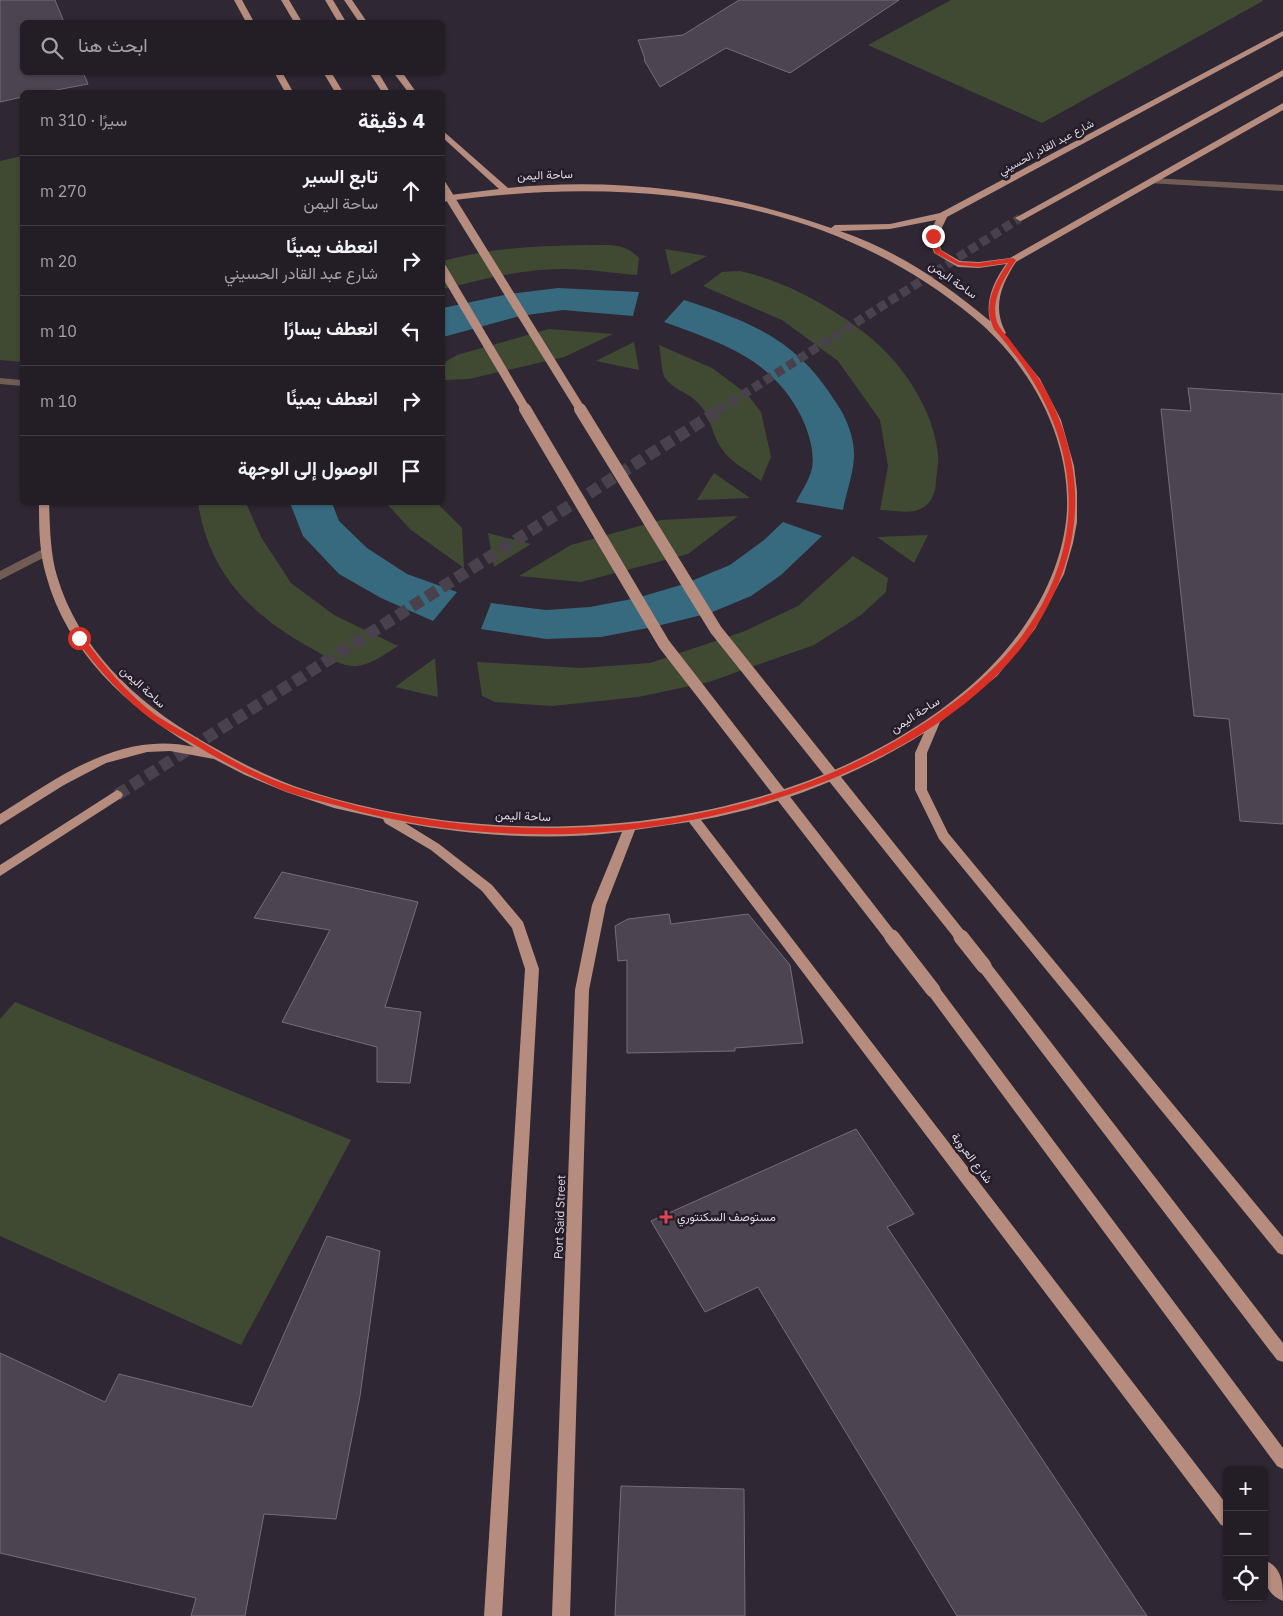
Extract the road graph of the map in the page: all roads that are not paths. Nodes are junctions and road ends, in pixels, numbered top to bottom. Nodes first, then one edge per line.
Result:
1 (238, 0) edge
2 (285, 0) edge
3 (329, 0) edge
4 (348, 0) edge
5 (249, 20) edge
6 (297, 20) edge
7 (341, 20) edge
8 (362, 20) edge
9 (1283, 33) edge
10 (1283, 72) edge
11 (280, 75) edge
12 (329, 75) edge
13 (375, 75) edge
14 (399, 75) edge
15 (288, 90) edge
16 (338, 90) edge
17 (385, 90) edge
18 (410, 90) edge
19 (1283, 106) edge
20 (445, 135) edge
21 (1151, 181) junction
22 (1283, 188) edge
23 (445, 190) edge
24 (505, 190) junction
25 (445, 199) edge
26 (943, 215) junction
27 (1020, 218) tunnel mouth
28 (806, 222) junction
29 (1013, 260) junction
30 (445, 273) edge
31 (1008, 343) junction
32 (0, 381) edge
33 (20, 383) edge
34 (44, 505) edge
35 (45, 552) junction
36 (0, 576) edge
37 (936, 721) junction
38 (221, 757) junction
39 (118, 795) tunnel mouth
40 (382, 816) junction
41 (692, 817) junction
42 (0, 820) edge
43 (630, 827) junction
44 (0, 871) edge
45 (1283, 1248) edge
46 (1283, 1355) edge
47 (1283, 1461) edge
48 (1223, 1514) edge
49 (1268, 1573) edge
50 (1283, 1593) edge
51 (493, 1616) edge
52 (561, 1616) edge

1 - 5 main road
2 - 6 main road
3 - 7 main road
4 - 8 main road
9 - 26 main road, شارع عبد القادر الحسيني
10 - 27 main road
11 - 15 main road
12 - 16 main road
13 - 17 main road
14 - 18 main road
19 - 21 main road
20 - 24 main road
21 - 22 street
21 - 29 main road
23 - 46 main road, bridge
24 - 25 main road, ساحة اليمن
24 - 28 main road, ساحة اليمن
26 - 28 main road, شارع عبد القادر الحسيني
26 - 29 main road
28 - 31 main road, ساحة اليمن
29 - 31 main road
30 - 47 main road, bridge
31 - 37 main road, ساحة اليمن
32 - 33 street
34 - 35 main road, ساحة اليمن
35 - 36 street
35 - 38 main road, ساحة اليمن
37 - 41 main road, ساحة اليمن
37 - 45 main road
38 - 40 main road, ساحة اليمن
38 - 42 main road
39 - 44 main road
40 - 43 main road, ساحة اليمن
40 - 51 main road
41 - 43 main road, ساحة اليمن
41 - 48 main road, شارع العروبة
43 - 52 main road, Port Said Street
49 - 50 main road

